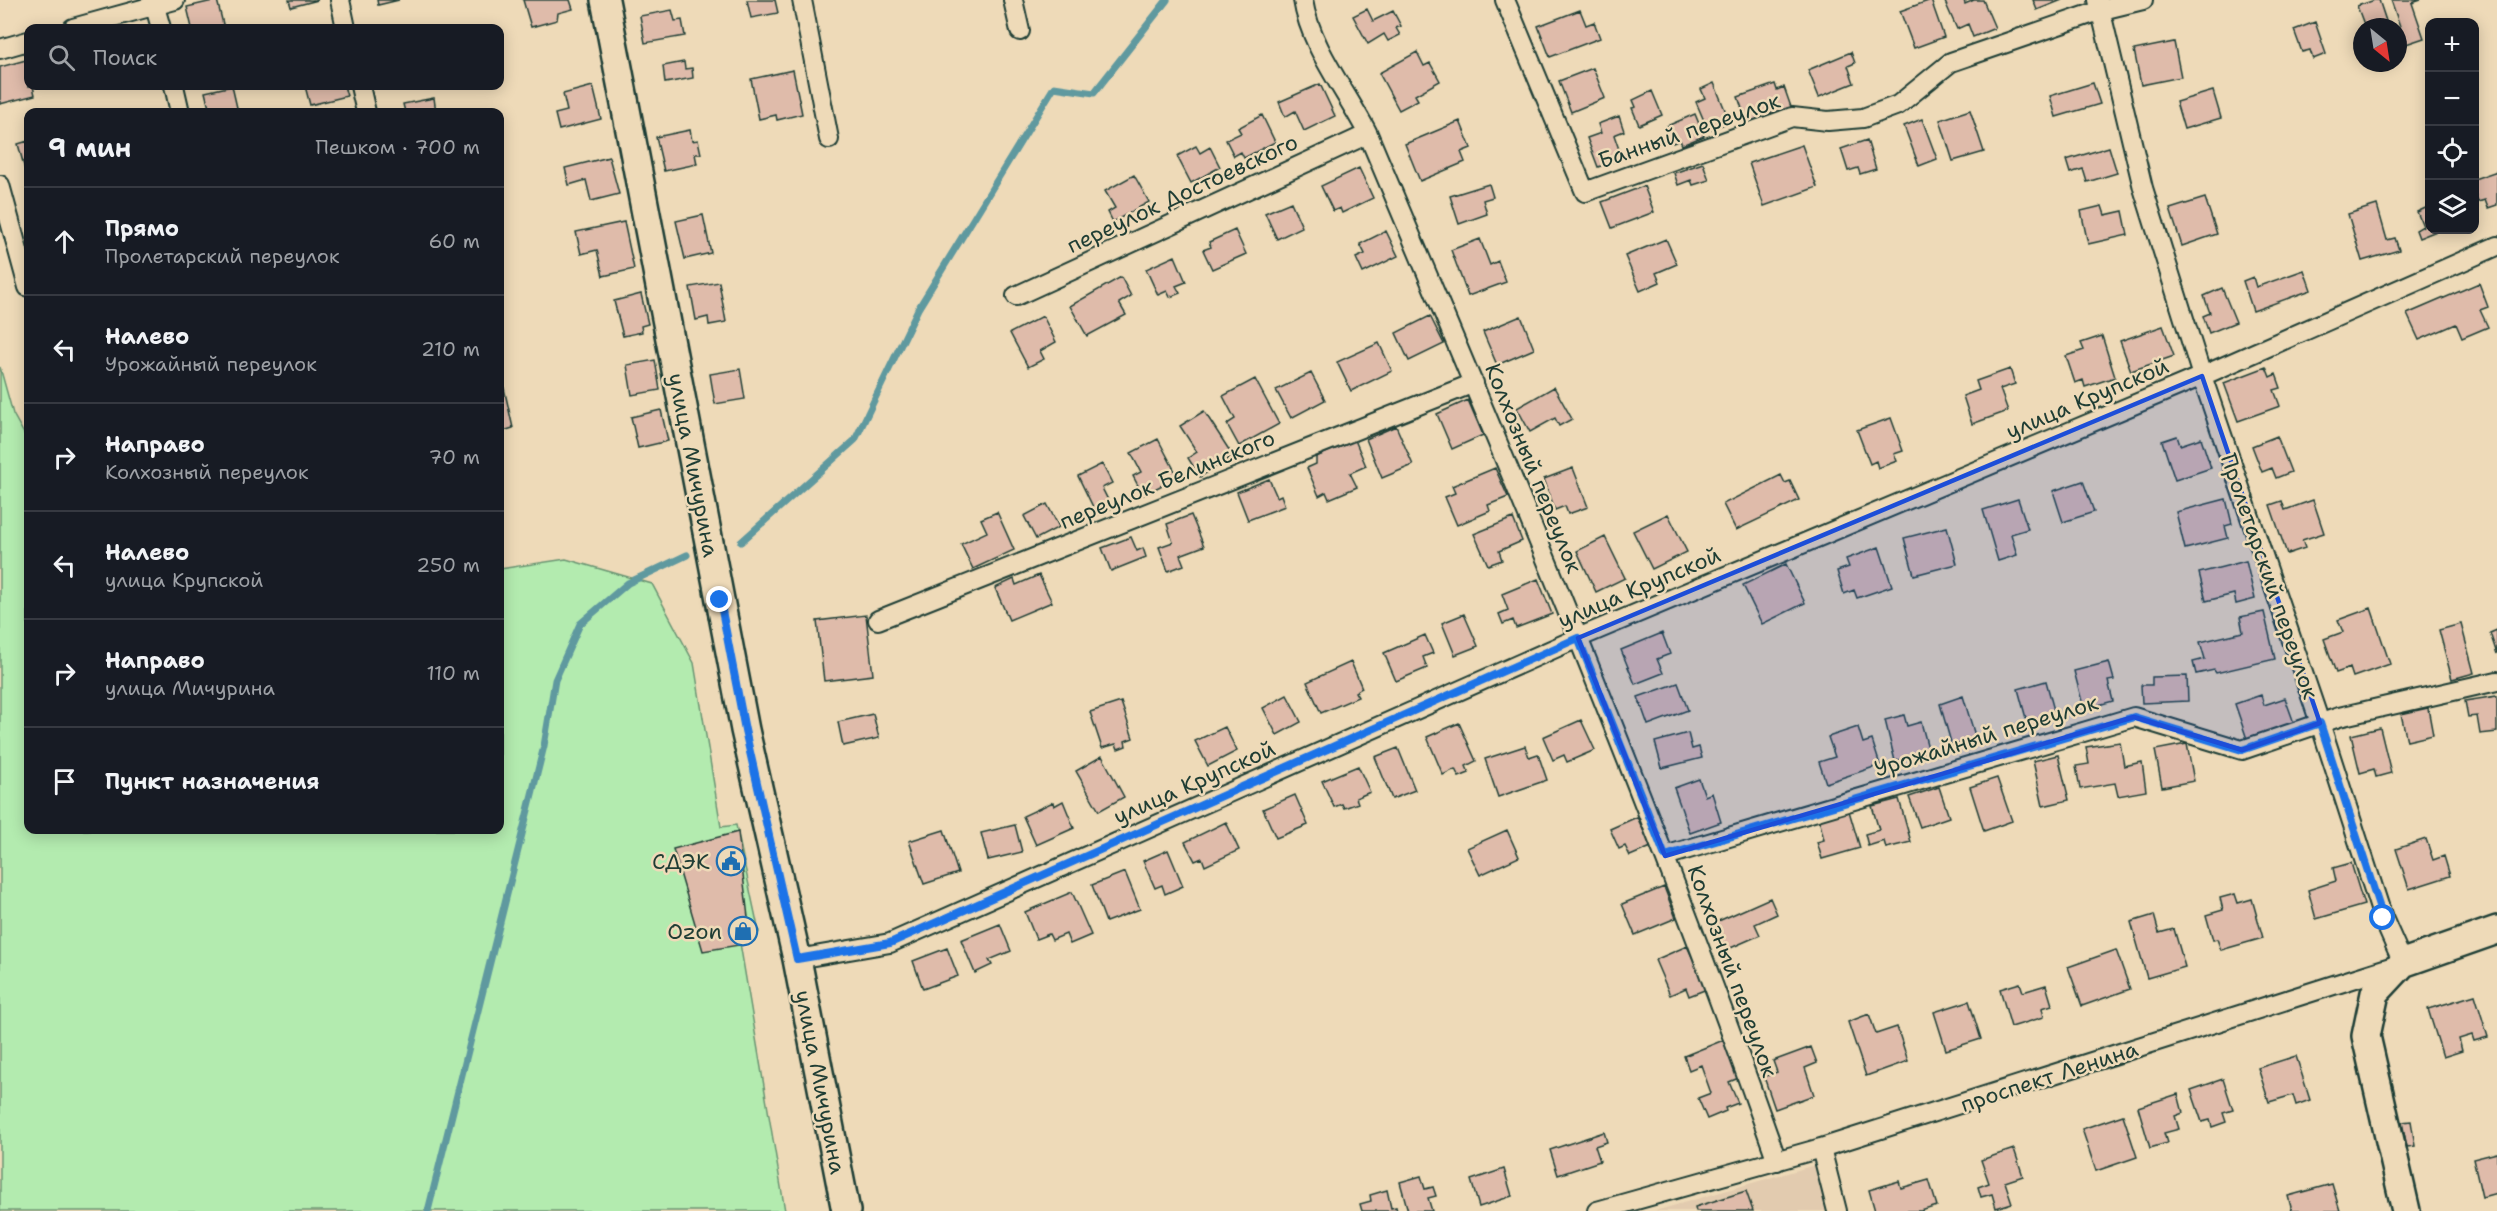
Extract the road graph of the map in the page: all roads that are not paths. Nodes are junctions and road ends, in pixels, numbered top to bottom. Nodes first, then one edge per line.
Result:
1 (176, 0) edge
2 (340, 0) edge
3 (605, 0) edge
4 (802, 0) edge
5 (1013, 0) edge
6 (1303, 0) edge
7 (1505, 0) edge
8 (2143, 0) edge
9 (154, 3) edge
10 (2100, 5) edge
11 (86, 24) edge
12 (160, 24) edge
13 (345, 24) edge
14 (1020, 31) dead end
15 (24, 42) edge
16 (0, 49) edge
17 (175, 90) edge
18 (361, 90) edge
19 (179, 108) edge
20 (365, 108) edge
21 (1368, 134) junction
22 (829, 140) dead end
23 (0, 185) edge
24 (2497, 246) edge
25 (24, 272) edge
26 (1016, 296) dead end
27 (2202, 376) junction
28 (1473, 383) junction
29 (878, 620) dead end
30 (1578, 638) junction
31 (2497, 681) edge
32 (2320, 723) junction
33 (1665, 856) junction
34 (2497, 930) edge
35 (797, 959) junction
36 (2403, 963) junction
37 (1821, 1148) junction
38 (1777, 1161) junction
39 (846, 1211) edge
40 (1597, 1211) edge
41 (1837, 1211) edge
42 (2406, 1211) edge

1 - 9 street
2 - 13 street
3 - 35 street, улица Мичурина
4 - 22 street
5 - 14 street
6 - 21 street, Колхозный переулок
7 - 10 street, Банный переулок
8 - 10 street, Банный переулок
9 - 11 street
9 - 12 street
10 - 27 street, Пролетарский переулок
15 - 16 street
17 - 19 street
18 - 20 street
21 - 26 street, переулок Достоевского
21 - 28 street, Колхозный переулок
23 - 25 street
24 - 27 street, улица Крупской
27 - 30 street, улица Крупской
27 - 32 street, Пролетарский переулок
28 - 29 street, переулок Белинского
28 - 30 street, Колхозный переулок
30 - 33 street, Колхозный переулок
30 - 35 street, улица Крупской
31 - 32 street, Урожайный переулок
32 - 33 street, Урожайный переулок
32 - 36 street, Пролетарский переулок
33 - 38 street, Колхозный переулок
34 - 36 street, проспект Ленина
35 - 39 street, улица Мичурина
36 - 37 street, проспект Ленина
36 - 42 street
37 - 38 street, проспект Ленина
37 - 41 street
38 - 40 street, проспект Ленина

